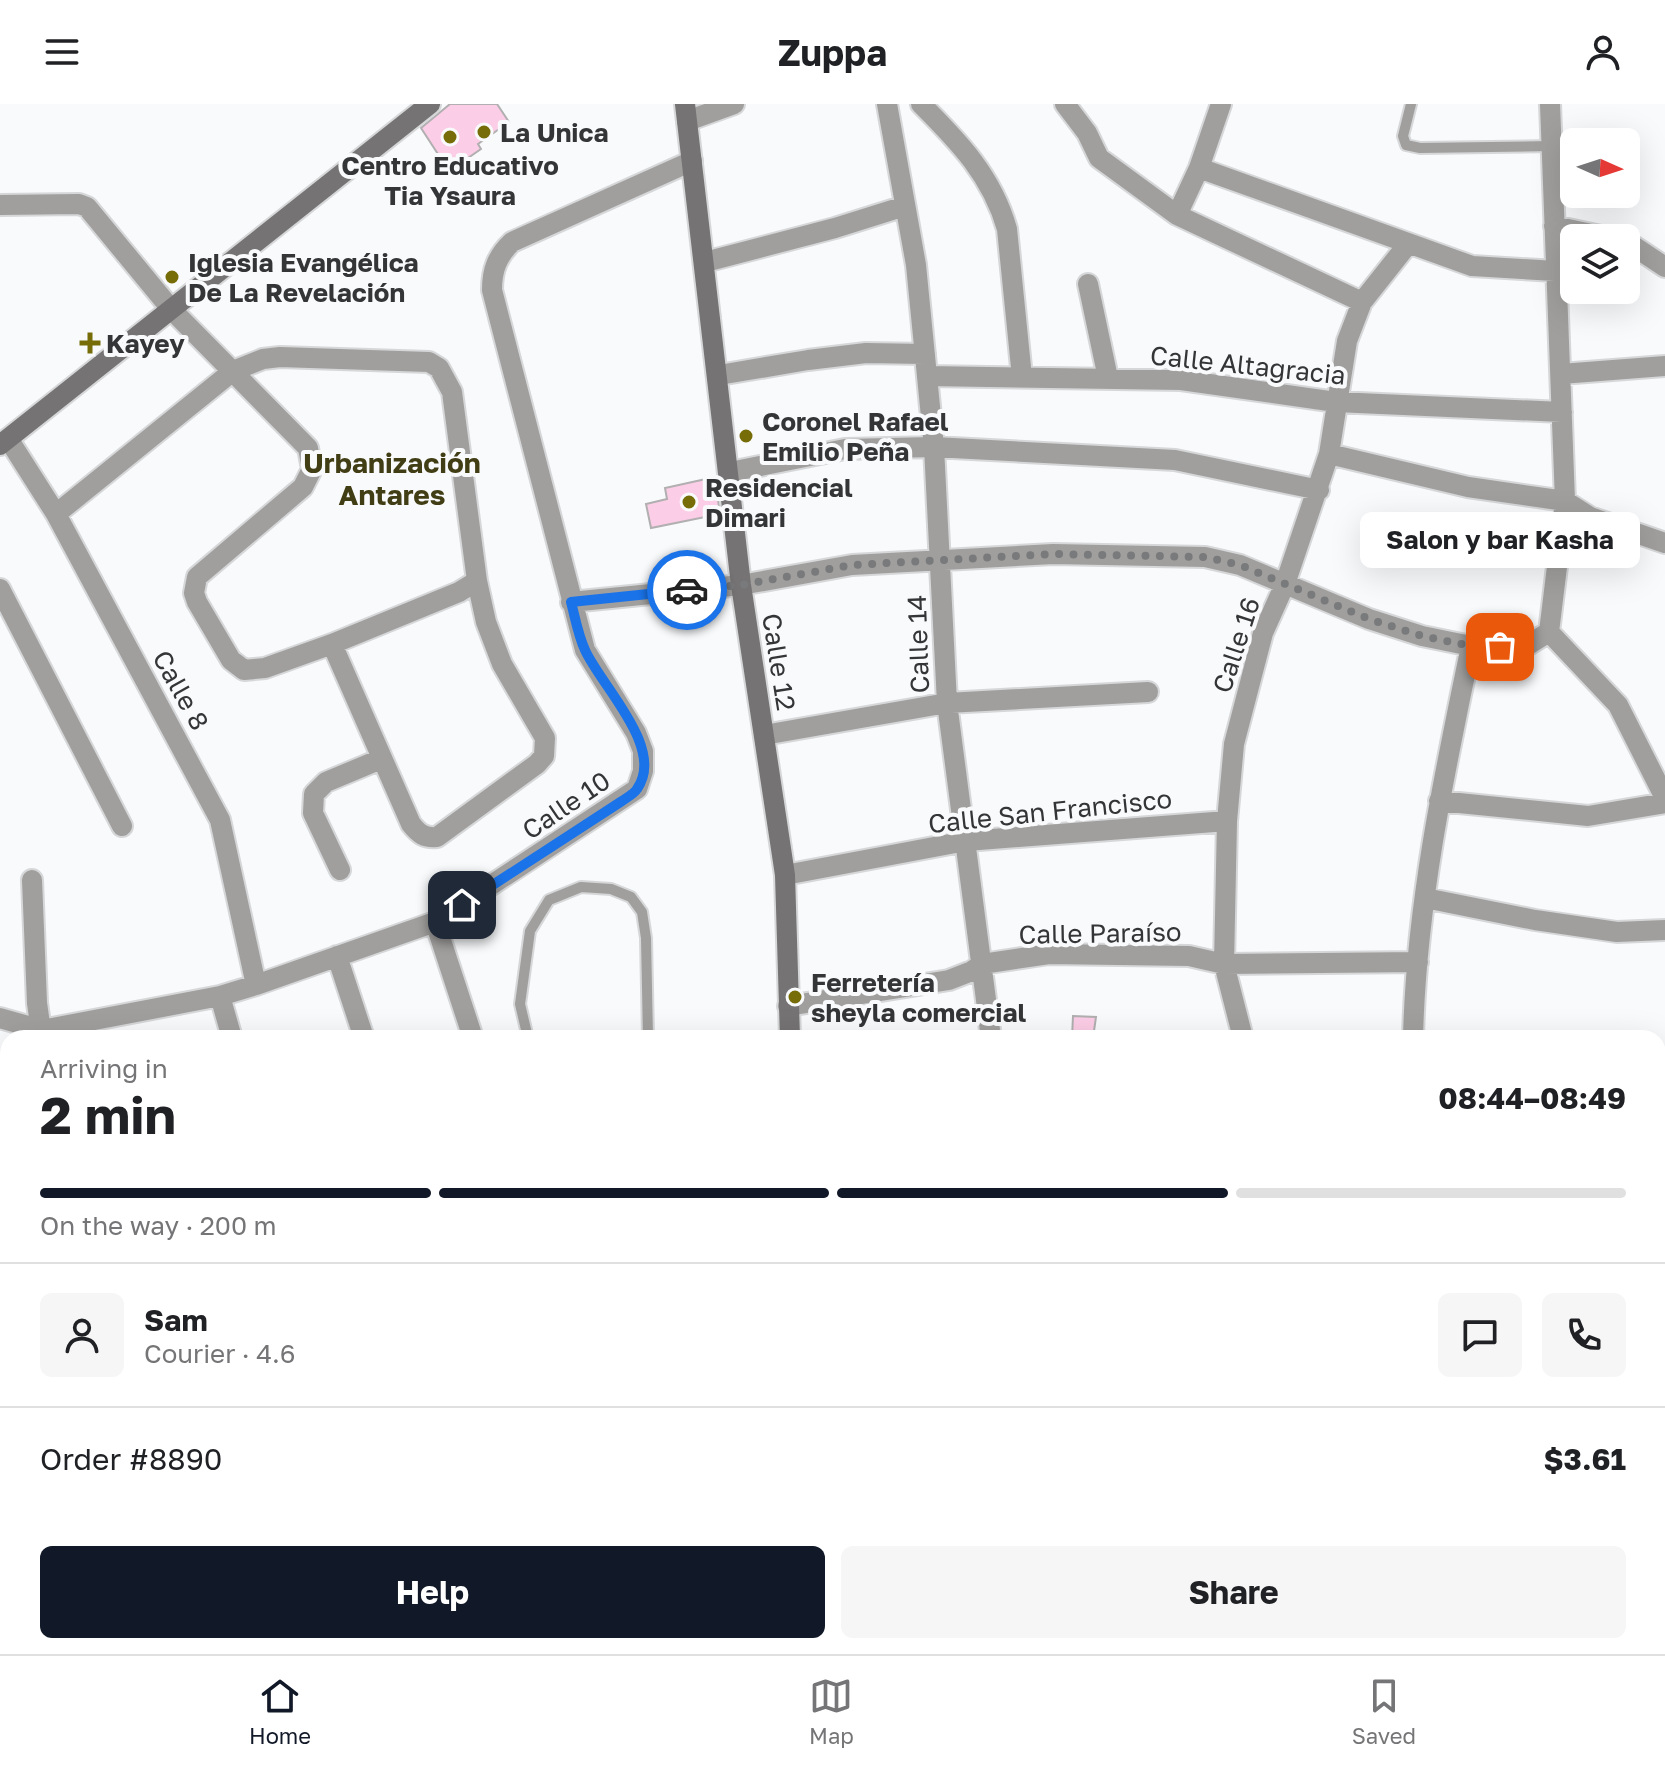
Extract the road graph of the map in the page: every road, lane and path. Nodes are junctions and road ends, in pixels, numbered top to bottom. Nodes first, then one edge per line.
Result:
1 (428, 104) edge
2 (734, 104) edge
3 (887, 104) edge
4 (921, 104) edge
5 (1065, 104) edge
6 (1221, 104) edge
7 (1411, 104) edge
8 (1550, 104) edge
9 (686, 112) edge
10 (1552, 146) junction
11 (692, 161) junction
12 (1199, 168) junction
13 (0, 205) edge
14 (905, 206) junction
15 (1177, 215) junction
16 (1554, 226) junction
17 (1560, 227) edge
18 (1408, 244) junction
19 (1640, 250) edge
20 (705, 262) junction
21 (1665, 267) edge
22 (1555, 271) junction
23 (1088, 284) dead end
24 (1362, 302) junction
25 (171, 309) junction
26 (925, 354) junction
27 (1665, 366) edge
28 (233, 371) junction
29 (1561, 374) junction
30 (719, 375) junction
31 (928, 376) junction
32 (1022, 377) junction
33 (1108, 378) junction
34 (1336, 402) junction
35 (1562, 412) junction
36 (5, 442) edge
37 (934, 447) junction
38 (1329, 454) junction
39 (730, 472) junction
40 (1319, 490) junction
41 (1565, 501) junction
42 (56, 514) junction
43 (1665, 543) edge
44 (941, 561) junction
45 (477, 581) junction
46 (1285, 584) junction
47 (741, 585) junction
48 (0, 589) edge
49 (571, 602) junction
50 (1549, 632) junction
51 (332, 644) junction
52 (1471, 646) junction
53 (1148, 692) dead end
54 (947, 703) junction
55 (764, 735) junction
56 (381, 759) junction
57 (1439, 801) junction
58 (1665, 801) edge
59 (1227, 821) junction
60 (122, 826) dead end
61 (966, 841) junction
62 (340, 870) dead end
63 (785, 875) junction
64 (32, 880) dead end
65 (1425, 898) junction
66 (435, 922) junction
67 (1665, 930) edge
68 (337, 956) junction
69 (1418, 962) junction
70 (982, 964) junction
71 (1224, 964) junction
72 (256, 985) junction
73 (220, 996) junction
74 (788, 1006) junction
75 (0, 1018) edge
76 (32, 1030) edge
77 (41, 1030) edge
78 (61, 1030) edge
79 (230, 1030) edge
80 (361, 1030) edge
81 (470, 1030) edge
82 (526, 1030) edge
83 (648, 1030) edge
84 (790, 1030) edge
85 (990, 1030) edge
86 (1241, 1030) edge
87 (1414, 1030) edge

1 - 25 main road
2 - 9 street
3 - 14 street, Calle 14
4 - 32 street
5 - 15 street
6 - 12 street
7 - 10 lane
8 - 10 street
9 - 11 main road, Calle 12
10 - 16 street
11 - 20 main road, Calle 12
11 - 49 street, Calle 10
12 - 15 street
12 - 18 street
13 - 25 street
14 - 20 street
14 - 26 street, Calle 14
15 - 24 street
16 - 17 street
16 - 22 street
18 - 22 street
18 - 24 street, Calle 16
19 - 21 street
20 - 30 main road, Calle 12
22 - 29 street
23 - 33 street
24 - 34 street, Calle 16
25 - 28 street
25 - 36 main road
26 - 30 street
26 - 31 street, Calle 14
27 - 29 street
28 - 42 street
28 - 45 street
28 - 51 street
29 - 35 street
30 - 39 main road, Calle 12
31 - 32 street, Calle Altagracia
31 - 37 street, Calle 14
32 - 33 street, Calle Altagracia
33 - 34 street, Calle Altagracia
34 - 35 street, Calle Altagracia
34 - 38 street, Calle 16
35 - 41 street
36 - 42 street, Calle 8
37 - 39 street
37 - 40 street
37 - 44 street, Calle 14
38 - 40 street, Calle 16
38 - 41 street
39 - 47 main road, Calle 12
40 - 46 street, Calle 16
41 - 43 street
41 - 50 street
42 - 72 street, Calle 8
44 - 46 street
44 - 47 street
44 - 54 street, Calle 14
45 - 51 street
45 - 56 street
46 - 52 street
46 - 59 street, Calle 16
47 - 49 street
47 - 55 main road, Calle 12
48 - 60 street
49 - 66 street, Calle 10
50 - 52 street
50 - 58 street
51 - 56 street
52 - 57 street
53 - 54 street
54 - 55 street
54 - 61 street, Calle 14
55 - 63 main road, Calle 12
56 - 62 street
57 - 58 street
57 - 65 street
59 - 61 street, Calle San Francisco
59 - 71 street, Calle 16
61 - 63 street, Calle San Francisco
61 - 70 street, Calle 14
63 - 74 main road, Calle 12
64 - 77 street
65 - 67 street
65 - 69 street
66 - 68 street, Calle 10
66 - 81 street
68 - 72 street, Calle 10
68 - 80 street
69 - 71 street, Calle Paraíso
69 - 87 street
70 - 71 street, Calle Paraíso
70 - 74 street, Calle Paraíso
70 - 85 street, Calle 14
71 - 86 street, Calle 16
72 - 73 street, Calle 10
73 - 78 street, Calle 10
73 - 79 street
74 - 84 main road, Calle 12
75 - 76 street, Calle 10
82 - 83 lane

